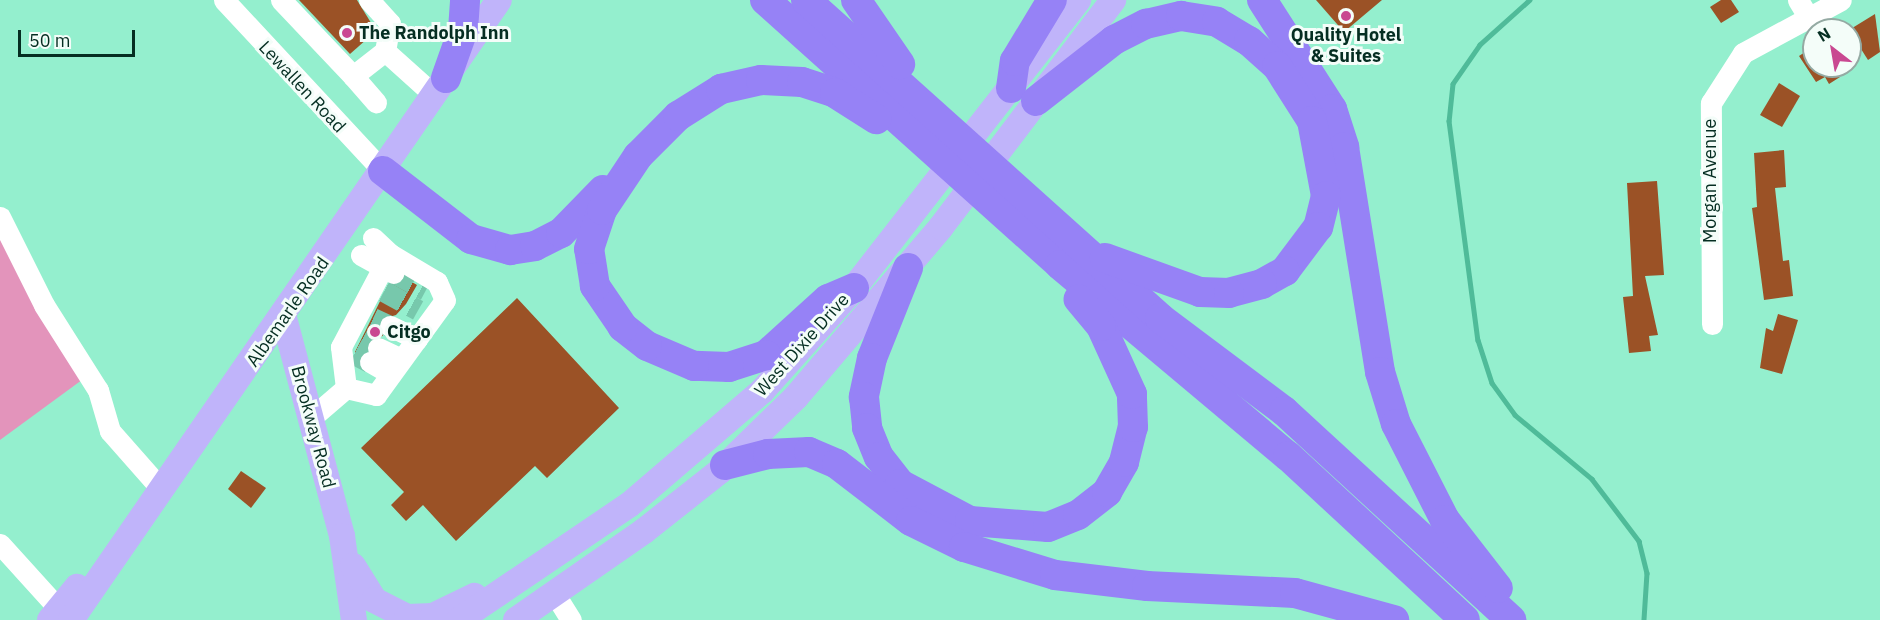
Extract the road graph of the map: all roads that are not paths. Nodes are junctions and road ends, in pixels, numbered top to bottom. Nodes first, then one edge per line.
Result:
1 (224, 0) edge
2 (281, 0) edge
3 (369, 0) edge
4 (390, 0) edge
5 (465, 0) edge
6 (499, 0) edge
7 (765, 0) edge
8 (806, 0) edge
9 (856, 0) edge
10 (1052, 0) edge
11 (1078, 0) edge
12 (1113, 0) edge
13 (1262, 0) edge
14 (1798, 0) edge
15 (1841, 0) edge
16 (1809, 18) edge
17 (1813, 18) edge
18 (390, 23) junction
19 (1802, 24) edge
20 (384, 51) junction
21 (353, 76) junction
22 (440, 86) junction
23 (1014, 99) junction
24 (376, 102) dead end
25 (949, 126) junction
26 (921, 142) junction
27 (638, 156) junction
28 (383, 171) junction
29 (0, 217) edge
30 (367, 247) dead end
31 (1091, 253) junction
32 (1060, 265) junction
33 (908, 268) junction
34 (385, 274) junction
35 (854, 288) junction
36 (426, 290) tunnel mouth
37 (445, 300) junction
38 (284, 318) junction
39 (374, 319) junction
40 (1712, 324) dead end
41 (417, 339) junction
42 (359, 347) junction
43 (397, 367) junction
44 (346, 388) junction
45 (311, 418) junction
46 (725, 465) junction
47 (162, 490) junction
48 (342, 536) junction
49 (0, 544) edge
50 (515, 586) junction
51 (556, 596) junction
52 (60, 616) edge
53 (354, 620) edge
54 (459, 620) edge
55 (516, 620) edge
56 (571, 620) edge
57 (1394, 620) edge
58 (1465, 620) edge
59 (1511, 620) edge
60 (1526, 620) edge

1 - 28 street, Lewallen Road
2 - 21 street
3 - 18 street
4 - 18 street
5 - 22 highway
6 - 22 main road, Albemarle Road
7 - 26 highway
8 - 25 highway
9 - 25 highway
10 - 23 highway
11 - 23 main road, West Dixie Drive
12 - 23 main road, West Dixie Drive
13 - 60 highway
14 - 16 street
15 - 17 street, Morgan Avenue
18 - 20 street
19 - 40 street, Morgan Avenue
20 - 21 street
20 - 22 street
21 - 24 street
22 - 28 main road, Albemarle Road
23 - 31 highway
23 - 33 main road, West Dixie Drive
23 - 35 main road, West Dixie Drive
25 - 31 highway
26 - 27 highway
26 - 32 highway
27 - 28 highway
27 - 35 highway
28 - 38 main road, Albemarle Road
29 - 47 street
30 - 34 street
31 - 59 highway
32 - 33 highway
32 - 58 highway
33 - 46 main road, West Dixie Drive
34 - 37 street
34 - 39 street
35 - 50 main road, West Dixie Drive
36 - 37 street
37 - 41 street
38 - 45 main road, Brookway Road
38 - 47 main road, Albemarle Road
39 - 41 street
39 - 42 street
41 - 43 street
42 - 43 street
42 - 44 street
43 - 44 street
44 - 45 street
45 - 48 main road, Brookway Road
46 - 51 main road, West Dixie Drive
46 - 57 highway
47 - 52 main road, Albemarle Road
48 - 50 main road
48 - 53 main road
49 - 52 street
50 - 54 main road, West Dixie Drive
51 - 55 main road, West Dixie Drive
51 - 56 street

